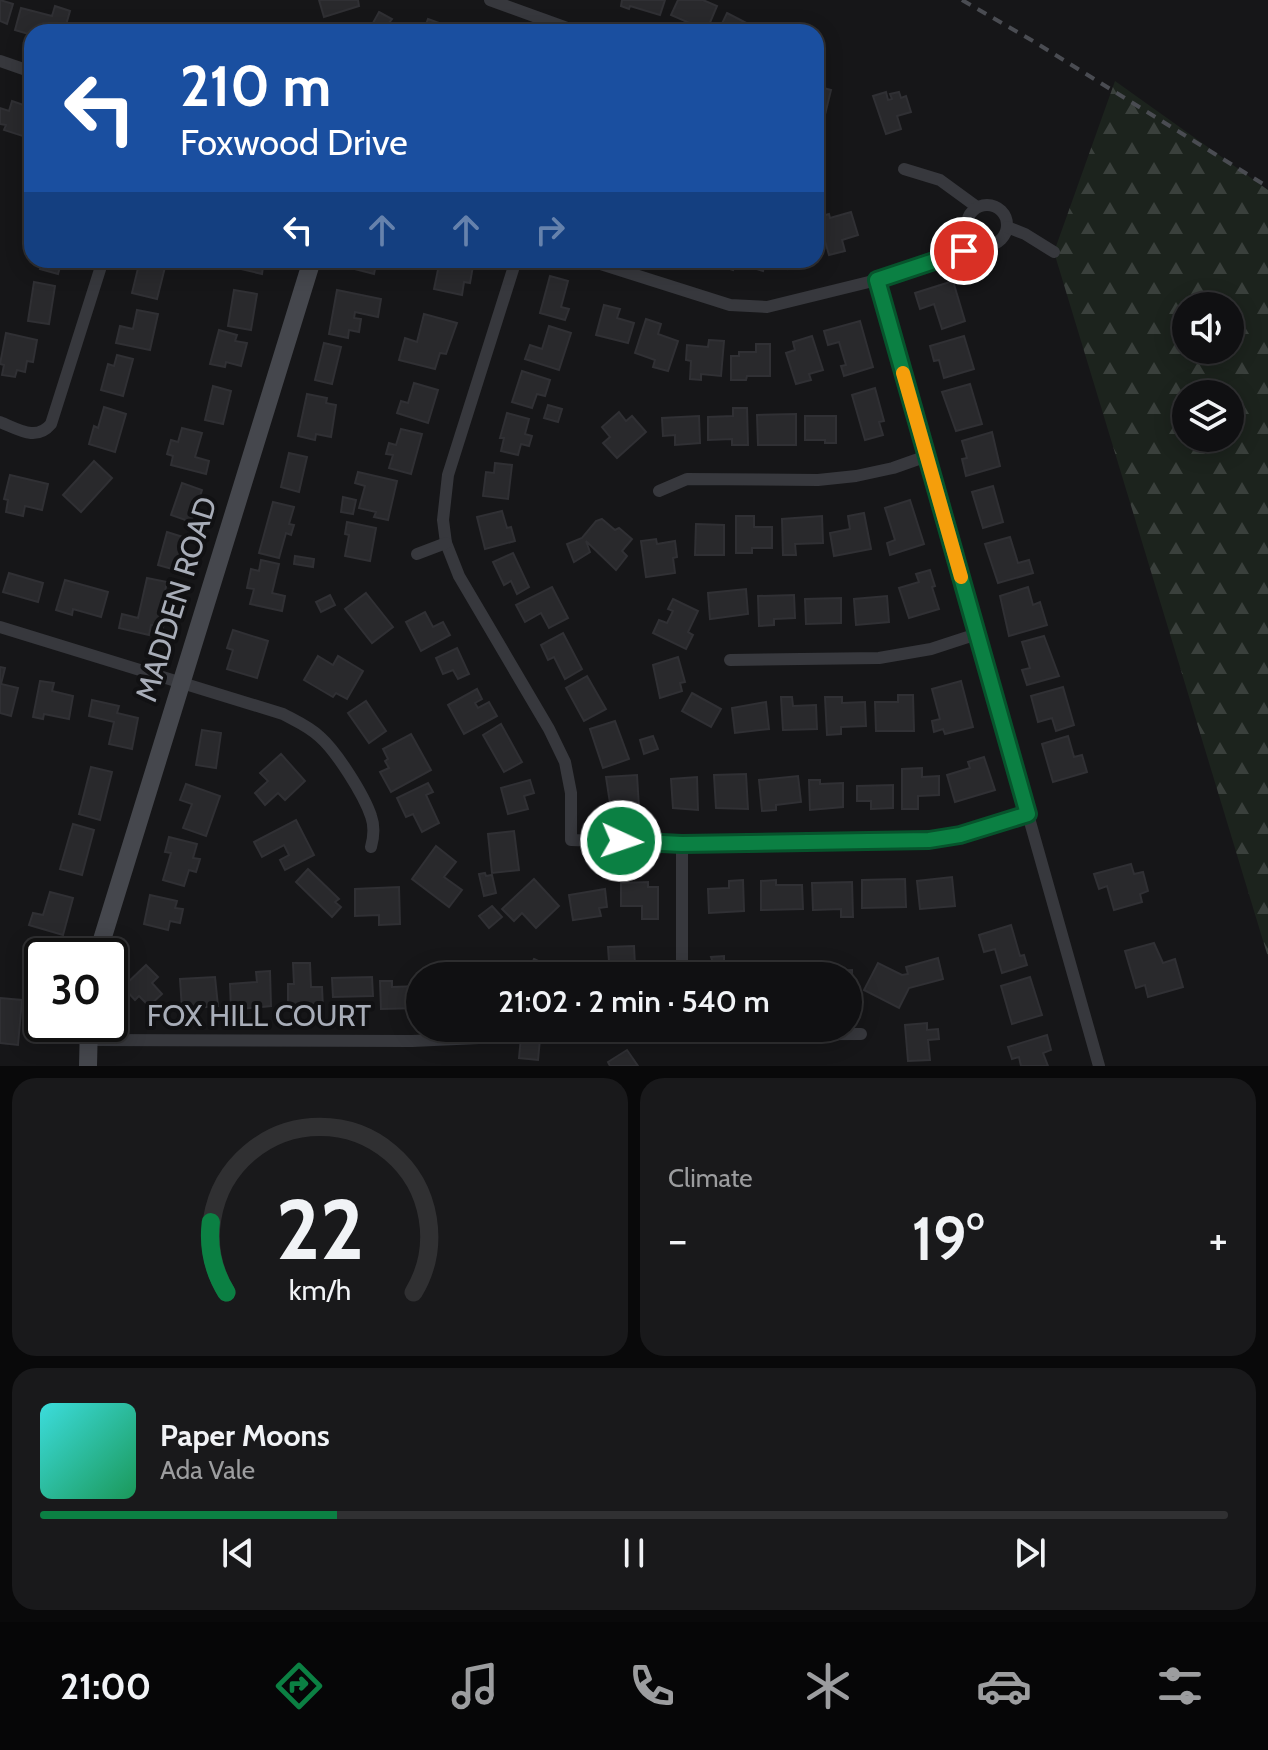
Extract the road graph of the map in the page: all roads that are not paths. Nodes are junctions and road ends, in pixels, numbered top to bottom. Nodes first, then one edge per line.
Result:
1 (490, 0) edge
2 (556, 24) edge
3 (0, 61) edge
4 (24, 69) edge
5 (904, 169) dead end
6 (977, 207) junction
7 (1007, 227) junction
8 (975, 242) junction
9 (1054, 252) dead end
10 (100, 268) edge
11 (309, 268) edge
12 (513, 268) edge
13 (613, 268) edge
14 (877, 280) junction
15 (0, 422) edge
16 (927, 456) junction
17 (659, 491) dead end
18 (446, 543) junction
19 (417, 554) dead end
20 (0, 627) edge
21 (977, 634) junction
22 (730, 660) dead end
23 (179, 684) junction
24 (1028, 814) junction
25 (682, 844) junction
26 (371, 847) dead end
27 (102, 938) edge
28 (682, 962) edge
29 (128, 1033) edge
30 (406, 1041) edge
31 (88, 1042) edge
32 (88, 1066) edge
33 (1099, 1066) edge

1 - 2 street
3 - 4 street
5 - 6 street
6 - 7 street
6 - 8 street
7 - 8 street
7 - 9 street
8 - 14 street
10 - 15 street
11 - 23 street, MADDEN ROAD
12 - 18 street
13 - 14 street
14 - 16 street
16 - 17 street
16 - 21 street
18 - 19 street
18 - 25 street
20 - 23 street
21 - 22 street
21 - 24 street
23 - 26 street
23 - 27 street, MADDEN ROAD
24 - 25 street
24 - 33 street
25 - 28 street
29 - 30 street, FOX HILL COURT
31 - 32 street

